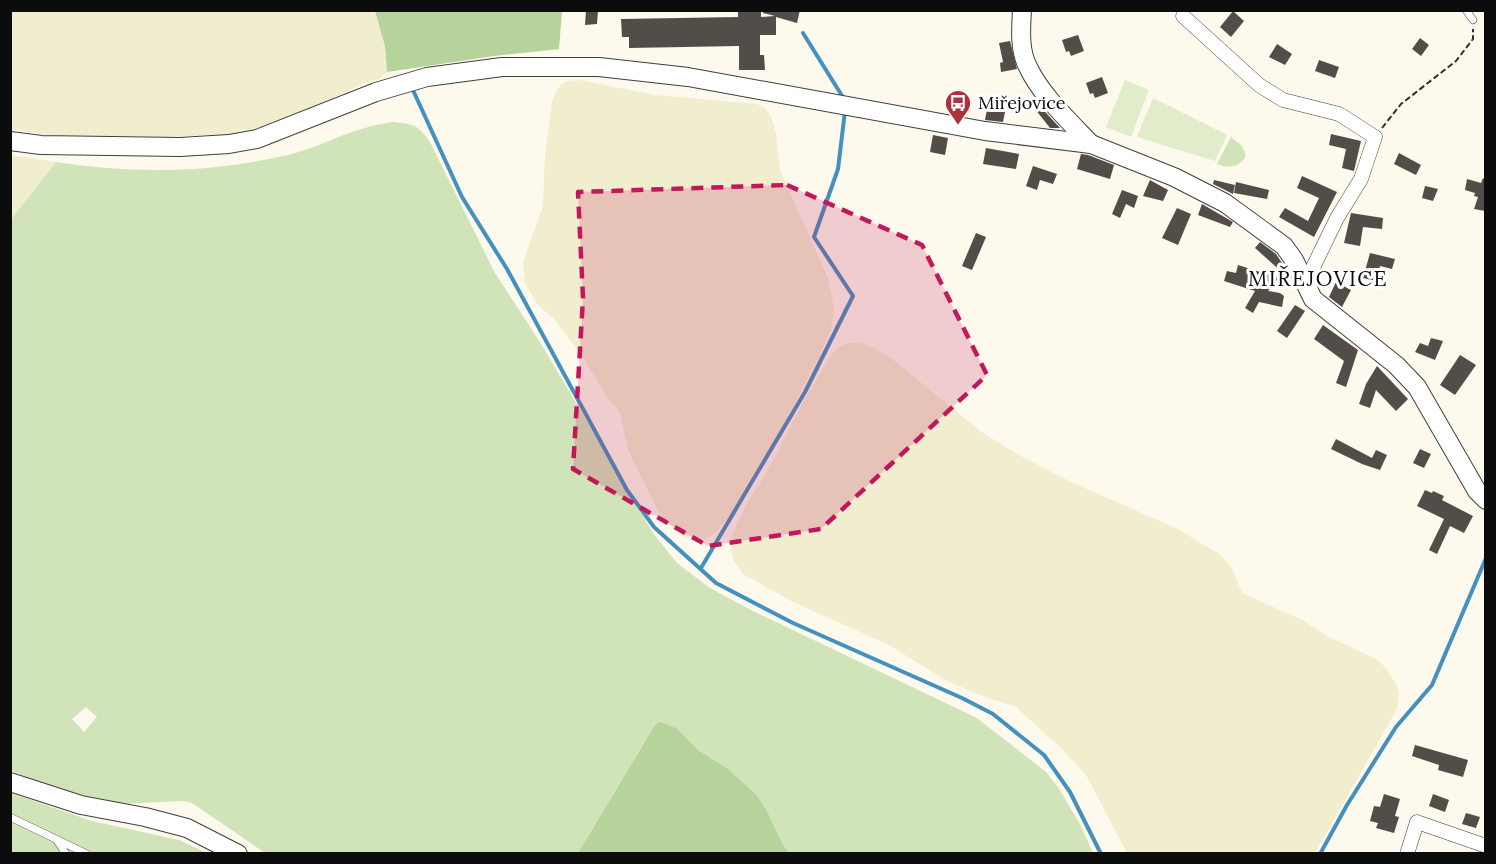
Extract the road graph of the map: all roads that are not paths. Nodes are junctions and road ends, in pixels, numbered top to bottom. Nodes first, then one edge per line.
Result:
1 (1022, 10) edge
2 (1466, 10) edge
3 (1183, 16) dead end
4 (1473, 20) road end
5 (10, 141) edge
6 (1091, 144) junction
7 (1305, 284) junction
8 (1485, 500) edge
9 (10, 782) edge
10 (10, 817) edge
11 (57, 840) junction
12 (1485, 846) edge
13 (66, 854) edge
14 (87, 854) edge
15 (238, 854) edge
16 (1407, 854) edge

1 - 6 street
2 - 4 lane
3 - 7 street
5 - 6 street
6 - 7 street
7 - 8 street
9 - 15 street
10 - 11 lane
11 - 13 lane
11 - 14 lane
12 - 16 street

